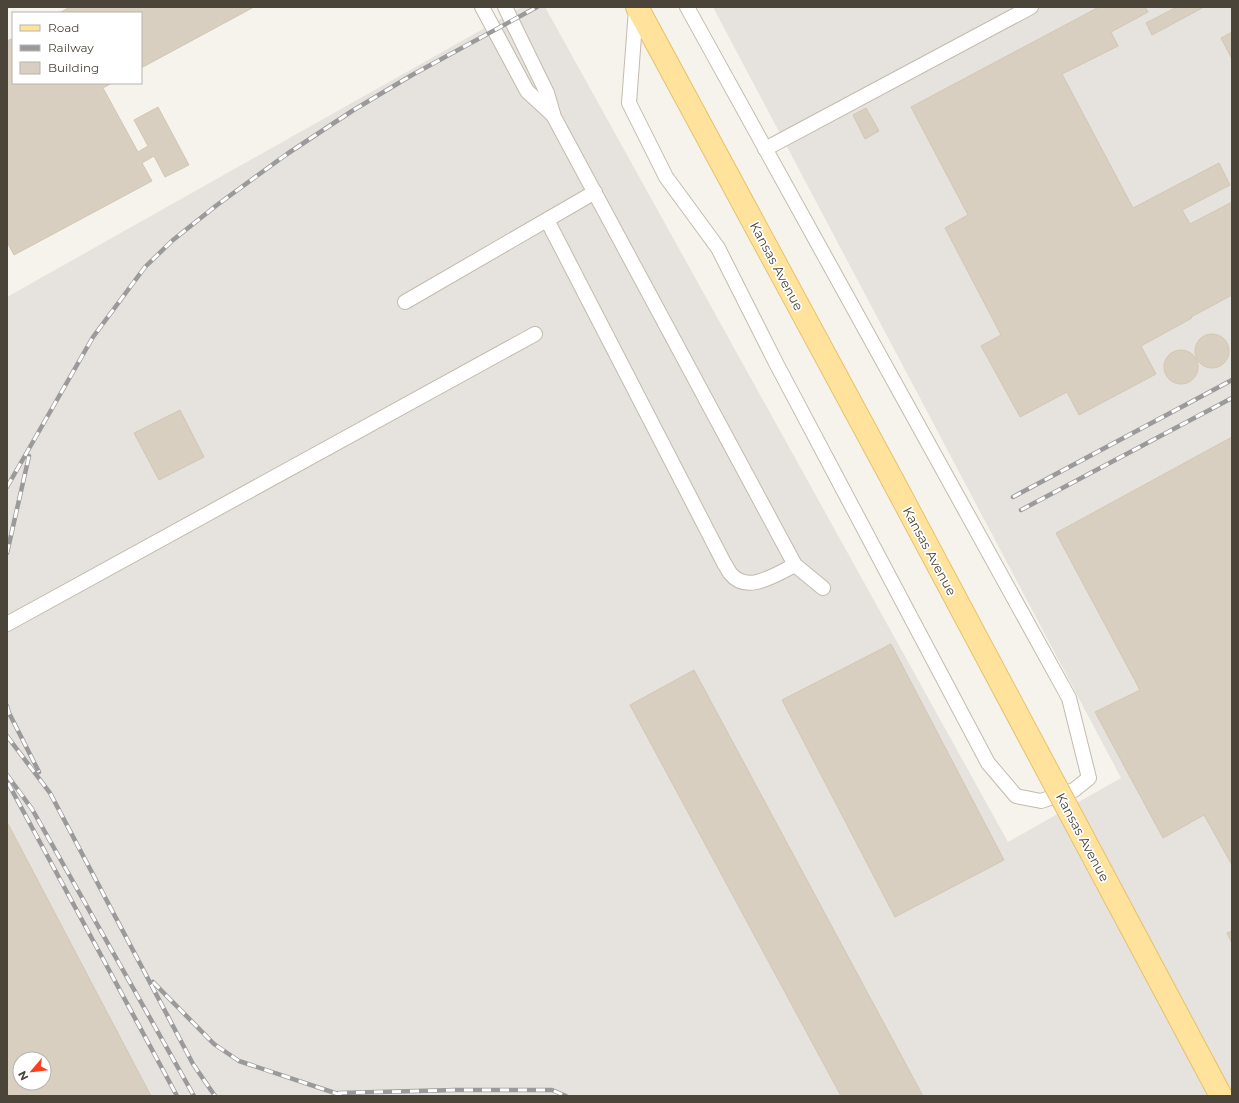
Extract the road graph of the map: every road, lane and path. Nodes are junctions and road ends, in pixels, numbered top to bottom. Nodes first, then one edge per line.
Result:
1 (482, 7) edge
2 (505, 7) edge
3 (637, 7) edge
4 (687, 7) edge
5 (1031, 7) edge
6 (554, 117) junction
7 (765, 149) junction
8 (595, 192) junction
9 (547, 220) junction
10 (405, 302) dead end
11 (535, 334) dead end
12 (795, 565) junction
13 (823, 588) dead end
14 (7, 624) edge
15 (1221, 1096) edge

1 - 6 lane
2 - 6 lane
3 - 7 lane
3 - 15 main road, Kansas Avenue, bridge
4 - 7 lane
5 - 7 lane
6 - 8 lane
8 - 9 lane
8 - 12 lane
9 - 10 lane
9 - 12 lane
11 - 14 lane
12 - 13 lane

